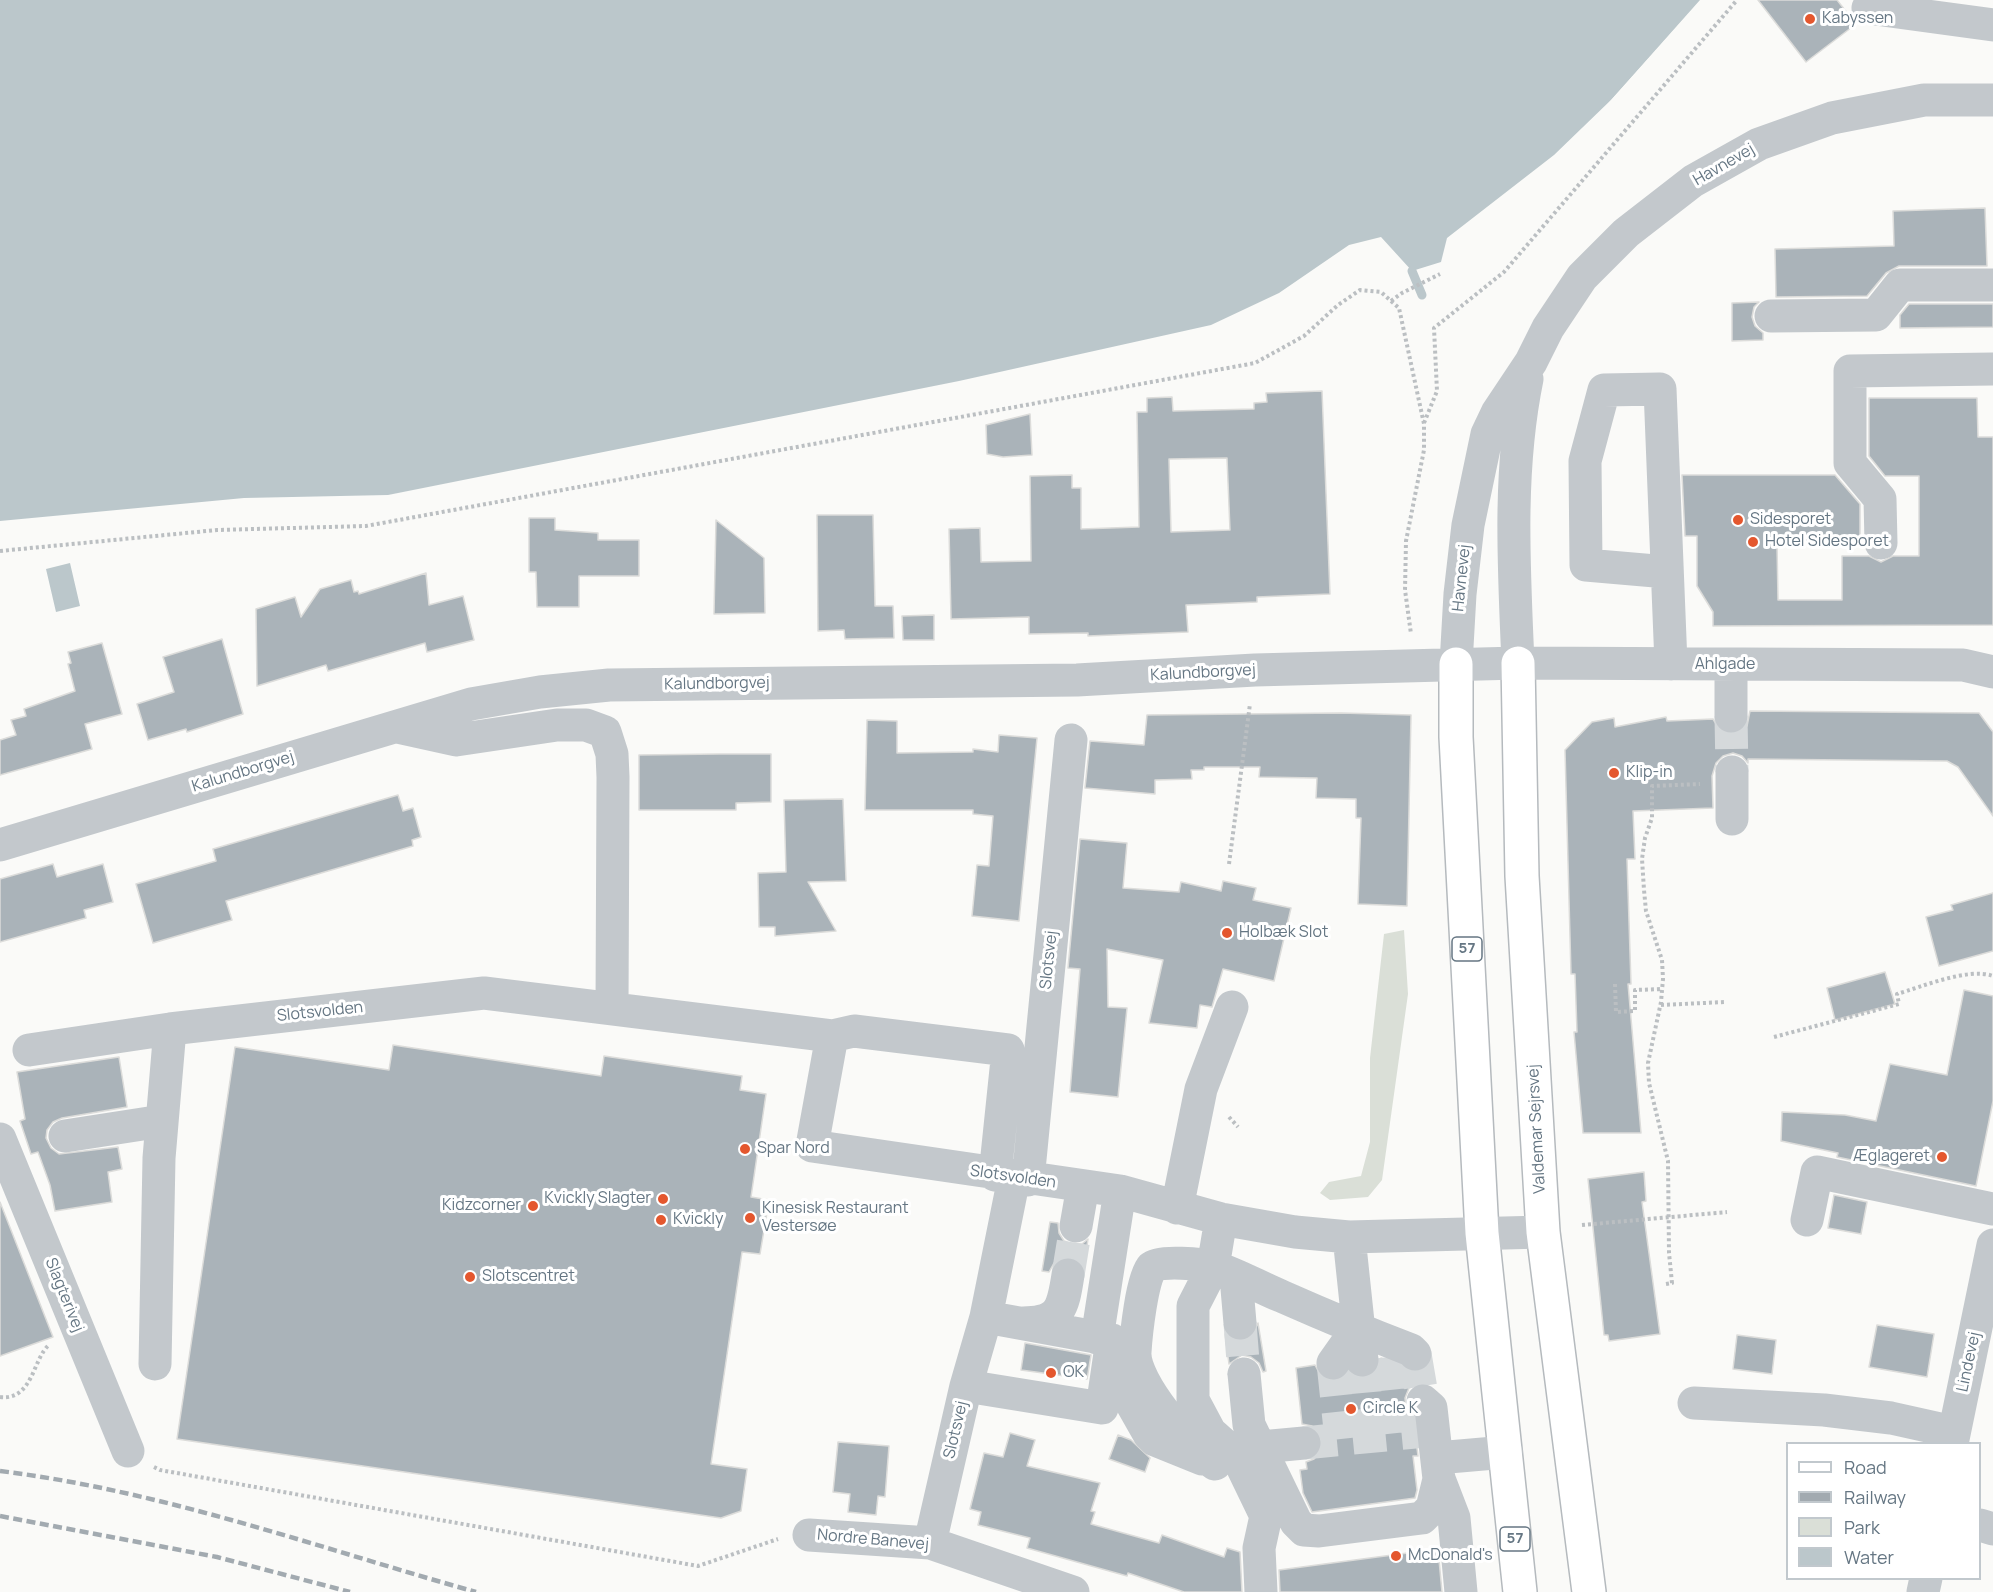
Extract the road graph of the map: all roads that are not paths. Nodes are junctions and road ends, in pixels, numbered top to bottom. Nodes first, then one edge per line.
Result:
1 (1868, 8) dead end
2 (1993, 25) edge
3 (1993, 100) edge
4 (1993, 285) edge
5 (1771, 316) dead end
6 (1531, 362) junction
7 (1993, 369) edge
8 (1881, 543) dead end
9 (1667, 572) junction
10 (1518, 663) junction
11 (1456, 664) junction
12 (1671, 664) junction
13 (1731, 665) junction
14 (1993, 672) edge
15 (1731, 716) tunnel mouth
16 (396, 726) junction
17 (1071, 740) dead end
18 (1732, 777) tunnel mouth
19 (1732, 819) dead end
20 (0, 844) edge
21 (612, 1007) junction
22 (1232, 1007) dead end
23 (170, 1029) junction
24 (832, 1036) junction
25 (28, 1050) dead end
26 (162, 1121) junction
27 (65, 1136) dead end
28 (0, 1139) edge
29 (1012, 1177) junction
30 (1083, 1186) junction
31 (1120, 1191) junction
32 (1177, 1208) junction
33 (1993, 1209) edge
34 (1221, 1219) junction
35 (1807, 1220) dead end
36 (1076, 1226) tunnel mouth
37 (1543, 1232) junction
38 (1482, 1233) junction
39 (1349, 1237) junction
40 (1993, 1245) edge
41 (1224, 1272) junction
42 (1068, 1275) tunnel mouth
43 (986, 1317) junction
44 (1018, 1323) junction
45 (1240, 1323) tunnel mouth
46 (1984, 1337) edge
47 (1097, 1338) junction
48 (155, 1365) dead end
49 (1244, 1374) tunnel mouth
50 (966, 1386) junction
51 (1694, 1403) dead end
52 (1953, 1438) edge
53 (1432, 1440) junction
54 (1304, 1443) tunnel mouth
55 (128, 1451) road end
56 (1506, 1452) junction
57 (1241, 1461) junction
58 (1266, 1516) junction
59 (809, 1535) road end
60 (930, 1543) junction
61 (1073, 1592) edge
62 (1261, 1592) edge
63 (1275, 1592) edge
64 (1461, 1592) edge
65 (1520, 1592) edge
66 (1589, 1592) edge

1 - 2 street
3 - 6 street, Havnevej
4 - 5 street
6 - 10 street, Havnevej
6 - 11 street, Havnevej
7 - 8 street
9 - 9 street
9 - 12 street
10 - 11 street, Ahlgade
10 - 12 street, Ahlgade
10 - 37 main road, Valdemar Sejrsvej
11 - 16 street, Kalundborgvej
11 - 38 main road, 57
12 - 13 street, Ahlgade
13 - 14 street, Ahlgade
13 - 15 street
16 - 20 street, Kalundborgvej
16 - 21 street
17 - 29 street, Slotsvej
18 - 19 street
21 - 23 street, Slotsvolden
21 - 24 street, Slotsvolden
22 - 32 street
23 - 25 street, Slotsvolden
23 - 26 street
24 - 29 street
24 - 29 street, Slotsvolden
26 - 27 street
26 - 48 street
28 - 55 street, Slagterivej
29 - 30 street, Slotsvolden
29 - 43 street, Slotsvej
30 - 31 street, Slotsvolden
30 - 36 street
31 - 32 street, Slotsvolden
31 - 47 street
32 - 34 street, Slotsvolden
33 - 35 street
34 - 39 street, Slotsvolden
34 - 41 street
37 - 38 street, Slotsvolden
37 - 66 main road, Valdemar Sejrsvej
38 - 39 street, Slotsvolden
38 - 56 main road, 57
39 - 41 street
40 - 46 street, Lindevej
41 - 45 street
41 - 57 street
41 - 57 street
42 - 44 street
43 - 44 street
43 - 50 street, Slotsvej
44 - 47 street
46 - 52 street, Lindevej
47 - 50 street
49 - 57 street
50 - 60 street, Slotsvej
51 - 52 street
53 - 56 street
53 - 57 street
53 - 64 street
54 - 57 street
56 - 65 main road, 57
57 - 58 street
58 - 62 street
58 - 63 street
59 - 60 street, Nordre Banevej
60 - 61 street, Nordre Banevej

